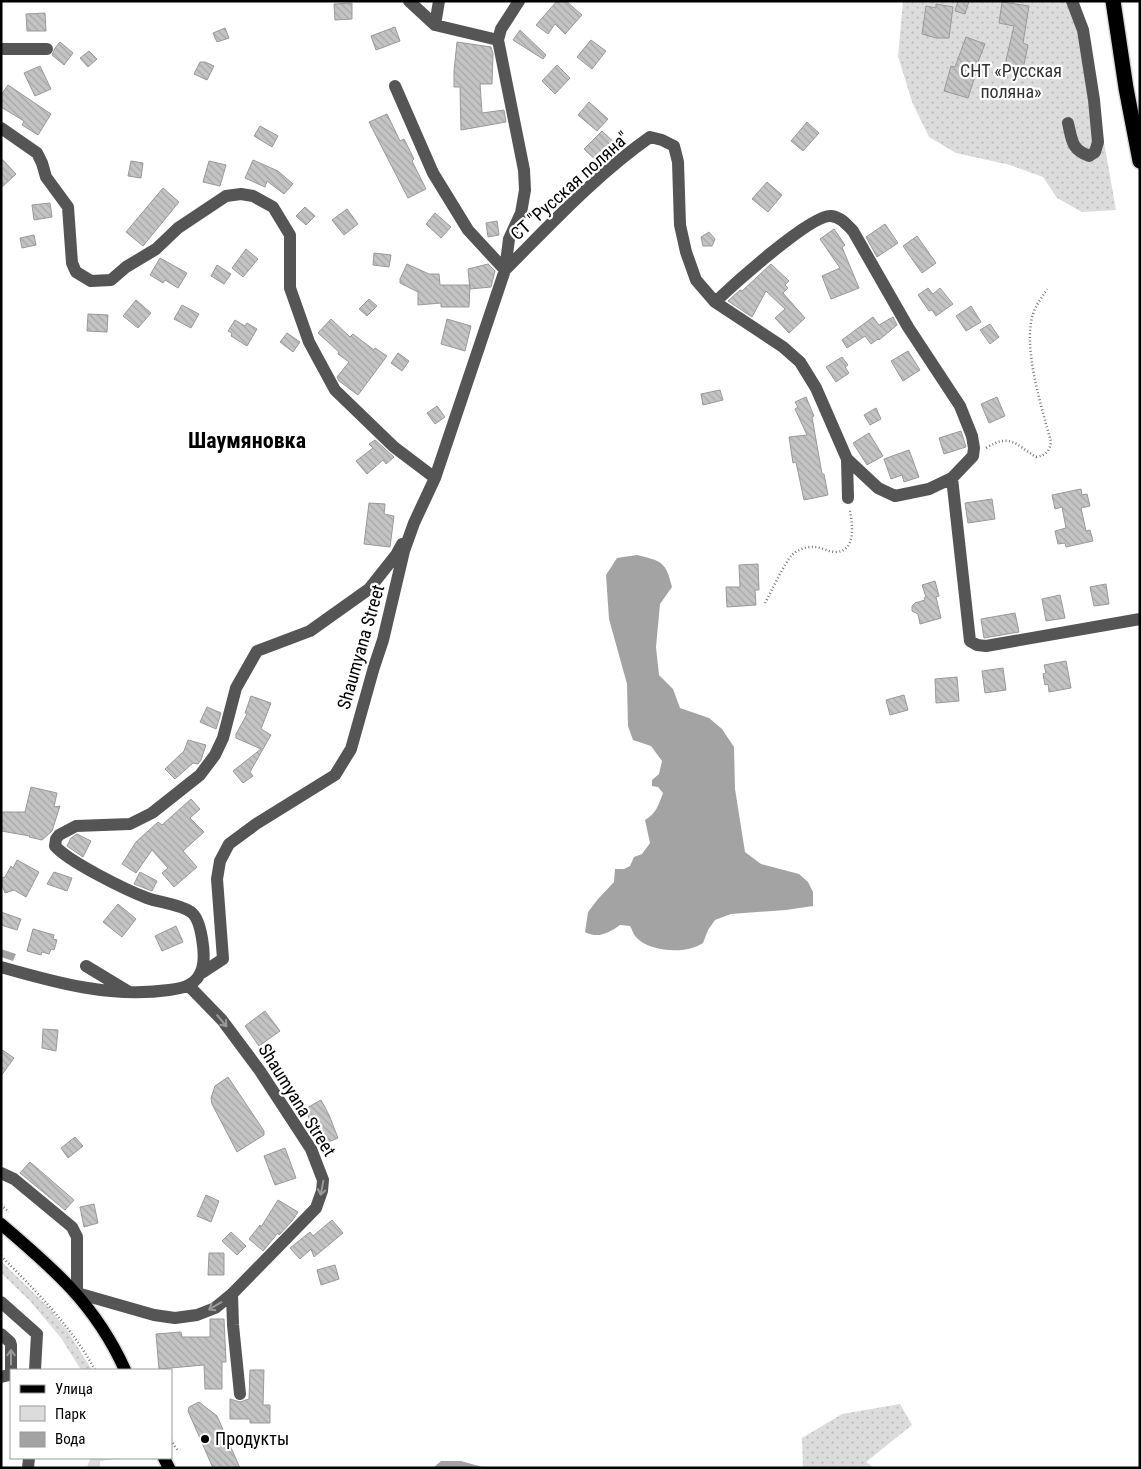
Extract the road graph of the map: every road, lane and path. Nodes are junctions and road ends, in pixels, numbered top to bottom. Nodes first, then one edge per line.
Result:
1 (409, 1) edge
2 (439, 1) edge
3 (519, 1) edge
4 (1072, 1) edge
5 (1114, 1) edge
6 (435, 25) junction
7 (498, 40) junction
8 (1, 49) edge
9 (47, 49) dead end
10 (395, 86) dead end
11 (1068, 123) dead end
12 (1, 128) edge
13 (1140, 161) edge
14 (505, 270) junction
15 (1047, 289) dead end
16 (715, 302) junction
17 (973, 456) junction
18 (846, 459) junction
19 (435, 478) junction
20 (952, 478) junction
21 (848, 498) joint
22 (414, 523) junction
23 (765, 603) dead end
24 (1140, 620) edge
25 (86, 966) dead end
26 (1, 967) edge
27 (200, 974) junction
28 (189, 986) junction
29 (131, 993) junction
30 (1, 1173) edge
31 (1, 1224) edge
32 (1, 1256) edge
33 (77, 1293) junction
34 (232, 1294) junction
35 (1, 1302) edge
36 (1, 1334) edge
37 (11, 1369) edge
38 (35, 1369) edge
39 (93, 1369) edge
40 (124, 1369) edge
41 (240, 1394) dead end
42 (172, 1442) edge
43 (178, 1451) dead end

1 - 6 street
2 - 6 street
3 - 7 street
4 - 11 street
5 - 13 highway
6 - 7 street
7 - 14 street, Shaumyana Street
8 - 9 street
10 - 14 street
12 - 19 street
14 - 16 street, СТ "Русская поляна"
14 - 19 street, Shaumyana Street
15 - 17 path
16 - 17 street
16 - 18 street, СТ "Русская поляна"
17 - 20 street
18 - 20 street
18 - 21 street
19 - 22 street, Shaumyana Street
20 - 24 street
21 - 23 path
22 - 27 street, Shaumyana Street
22 - 27 street
25 - 29 street
26 - 29 street
27 - 28 street, Shaumyana Street
28 - 29 street
28 -> 34 street, Shaumyana Street
30 - 33 street
31 - 33 main road
32 - 39 path
34 -> 33 street, Shaumyana Street
33 - 40 main road
34 - 41 street
35 - 38 street
37 -> 36 street
42 - 43 path

